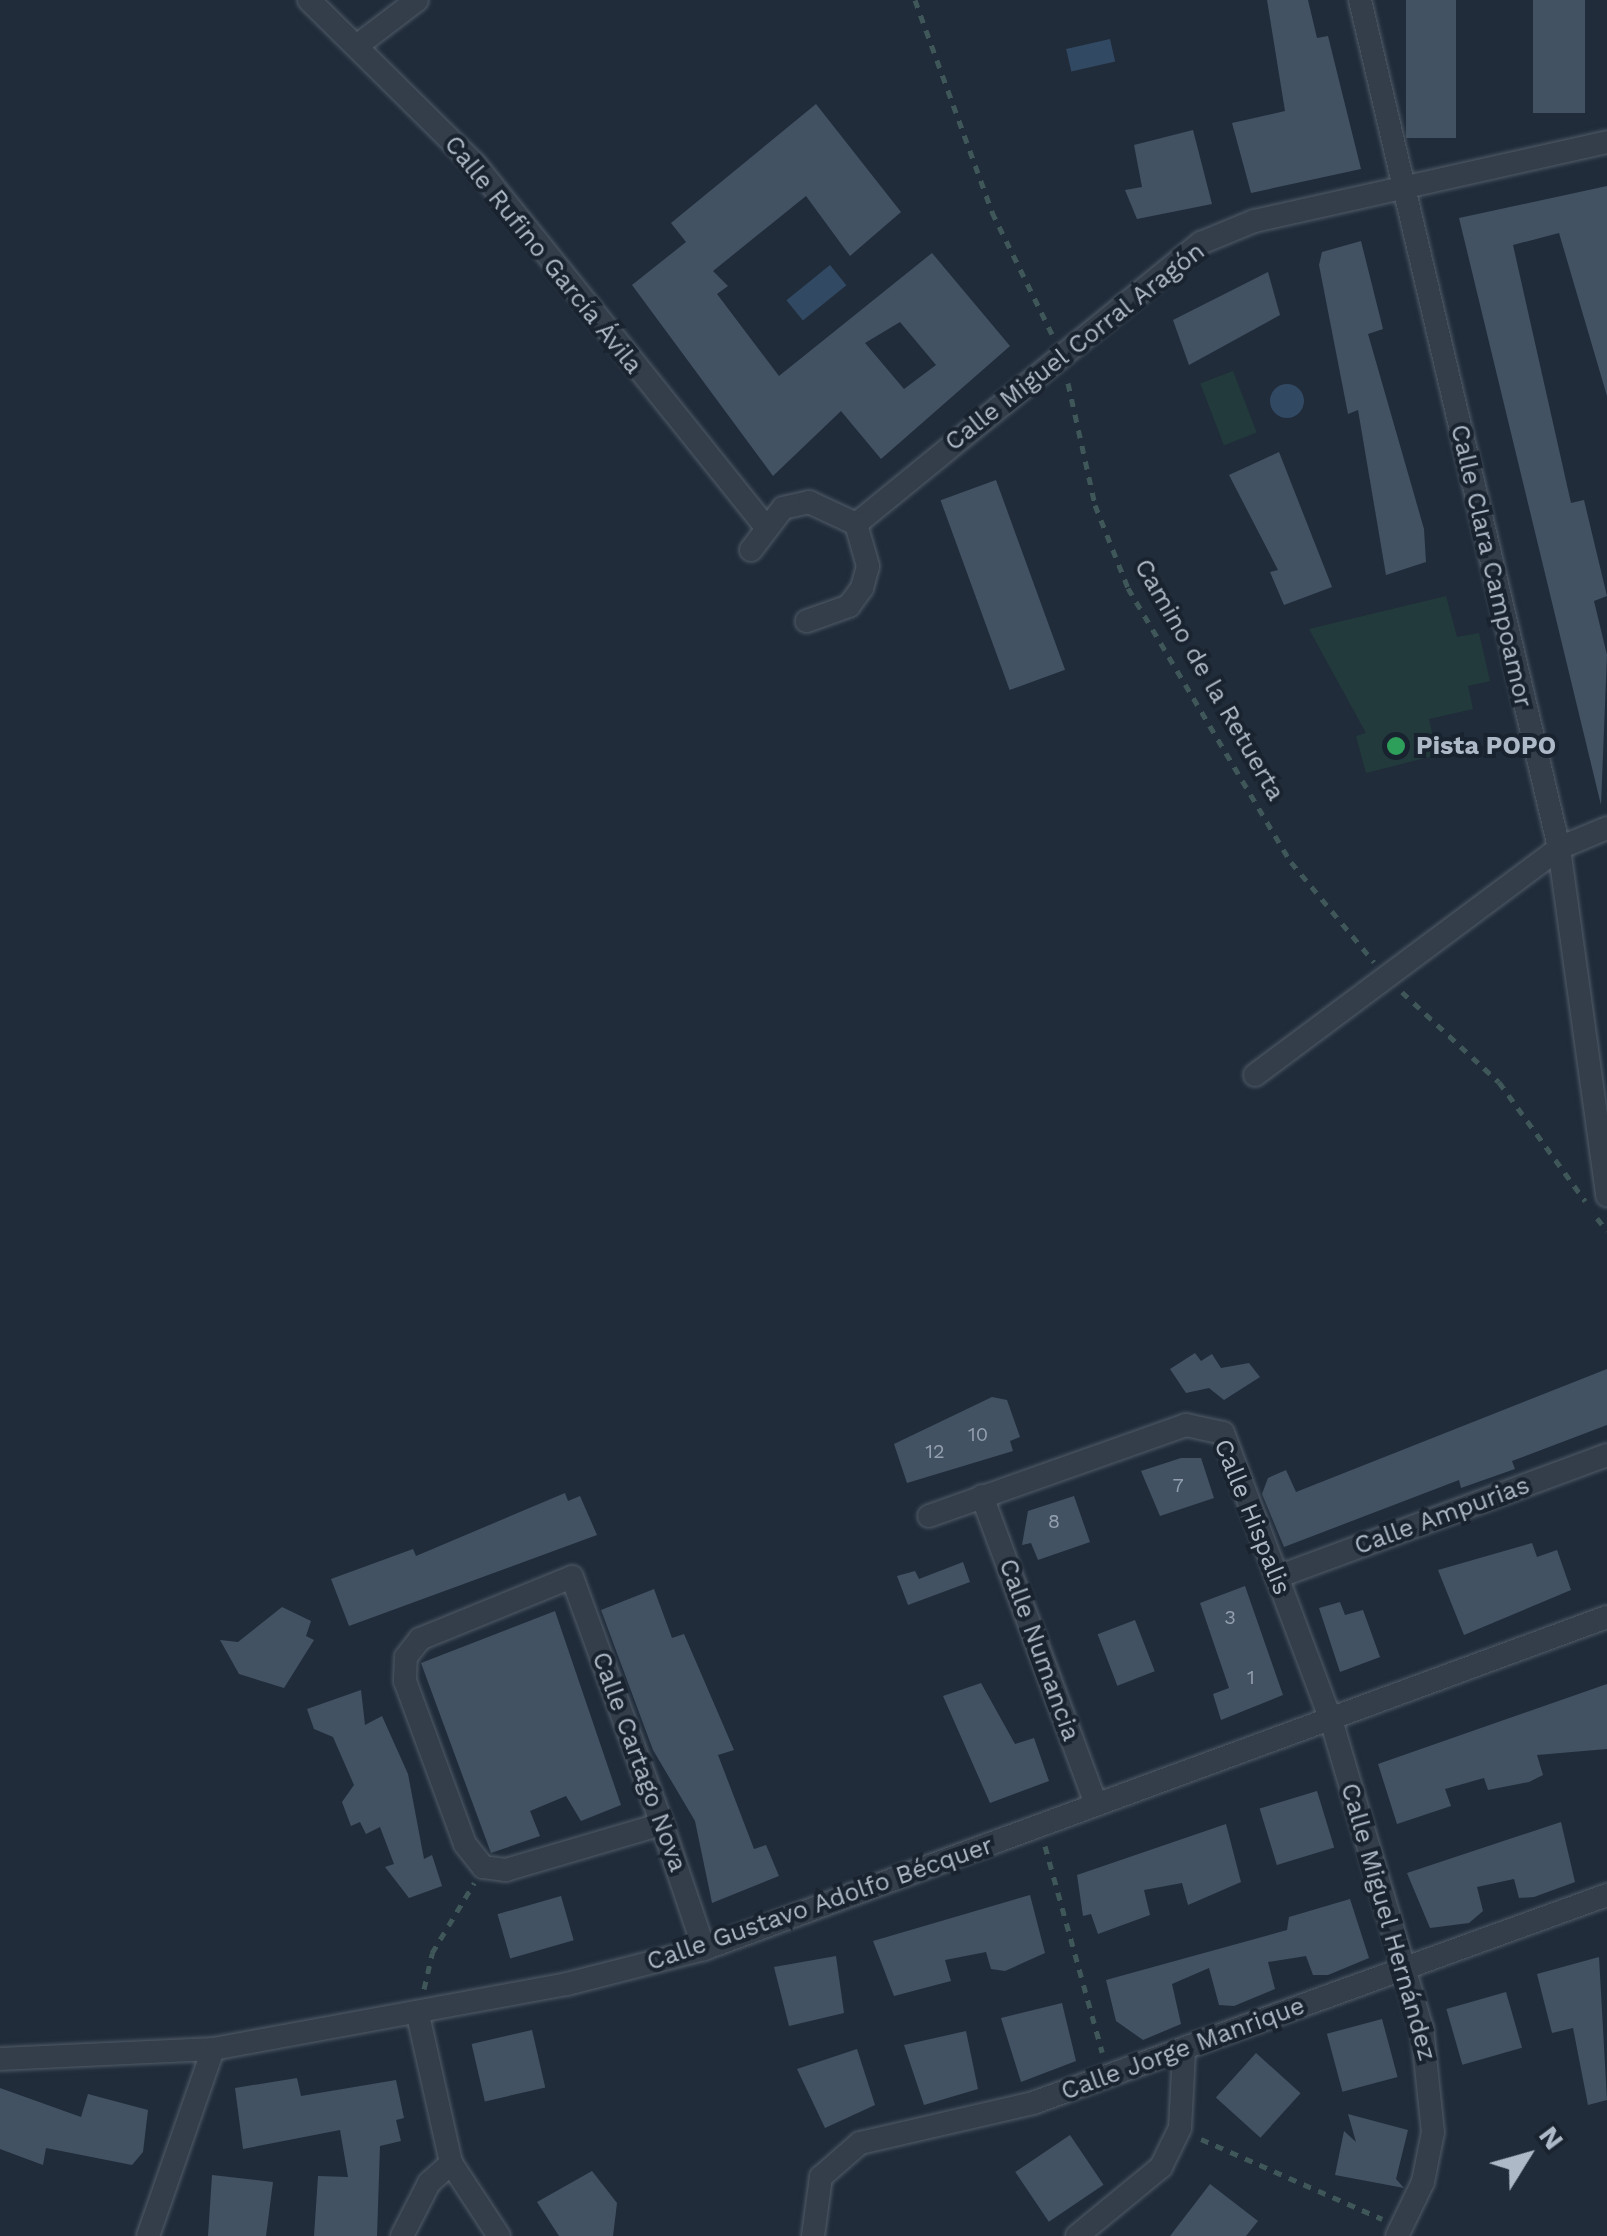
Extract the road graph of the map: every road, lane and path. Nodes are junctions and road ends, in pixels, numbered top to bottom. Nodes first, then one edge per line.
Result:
1 (417, 0) edge
2 (915, 0) edge
3 (1360, 0) edge
4 (312, 1) edge
5 (358, 46) junction
6 (1607, 142) edge
7 (1401, 190) junction
8 (1061, 352) junction
9 (762, 524) junction
10 (856, 524) junction
11 (751, 550) dead end
12 (807, 620) dead end
13 (1607, 828) edge
14 (1559, 848) junction
15 (1385, 976) junction
16 (1255, 1075) dead end
17 (1597, 1096) edge
18 (1607, 1196) edge
19 (1607, 1231) edge
20 (1607, 1455) edge
21 (982, 1496) junction
22 (929, 1516) dead end
23 (1276, 1577) junction
24 (1607, 1617) edge
25 (1332, 1723) junction
26 (1096, 1804) junction
27 (662, 1824) junction
28 (1040, 1829) junction
29 (483, 1867) junction
30 (1607, 1895) edge
31 (704, 1949) junction
32 (1402, 1969) junction
33 (418, 2014) junction
34 (213, 2049) junction
35 (1184, 2051) junction
36 (0, 2059) edge
37 (1109, 2075) junction
38 (1180, 2128) junction
39 (451, 2163) junction
40 (1400, 2232) edge
41 (148, 2236) edge
42 (402, 2236) edge
43 (499, 2236) edge
44 (812, 2236) edge
45 (1077, 2236) edge

1 - 5 street
2 - 8 path, Camino de la Retuerta
3 - 7 street, Calle Clara Campoamor
4 - 5 street, Calle Rufino García Ávila
5 - 9 street, Calle Rufino García Ávila
6 - 7 street, Calle Miguel Corral Aragón
7 - 8 street, Calle Miguel Corral Aragón
7 - 14 street, Calle Clara Campoamor
8 - 10 street, Calle Miguel Corral Aragón
8 - 15 path, Camino de la Retuerta
9 - 10 street
9 - 11 street
10 - 12 street
13 - 14 street
14 - 15 street
14 - 17 street, Calle Clara Campoamor
15 - 16 street
15 - 19 path, Camino de la Retuerta
17 - 18 street, Calle Clara Campoamor
20 - 23 street, Calle Ampurias
21 - 22 street, Calle Hispalis
21 - 23 street, Calle Hispalis
21 - 26 street, Calle Numancia
23 - 25 street, Calle Hispalis
24 - 25 street, Calle Gustavo Adolfo Bécquer
25 - 26 street, Calle Gustavo Adolfo Bécquer
25 - 32 street, Calle Miguel Hernández
26 - 28 street, Calle Gustavo Adolfo Bécquer
27 - 29 street
27 - 29 street, Calle Cartago Nova
27 - 31 street, Calle Cartago Nova
28 - 31 street, Calle Gustavo Adolfo Bécquer
28 - 37 path
29 - 33 path
30 - 32 street, Calle Jorge Manrique
31 - 33 street, Calle Gustavo Adolfo Bécquer
32 - 35 street, Calle Jorge Manrique
32 - 40 street, Calle Miguel Hernández
33 - 34 street, Calle Gustavo Adolfo Bécquer
33 - 39 street
34 - 36 street, Calle Gustavo Adolfo Bécquer
34 - 41 street
35 - 37 street, Calle Jorge Manrique
35 - 38 street
37 - 44 street, Calle Jorge Manrique
38 - 40 path
38 - 45 street
39 - 42 street
39 - 43 street

